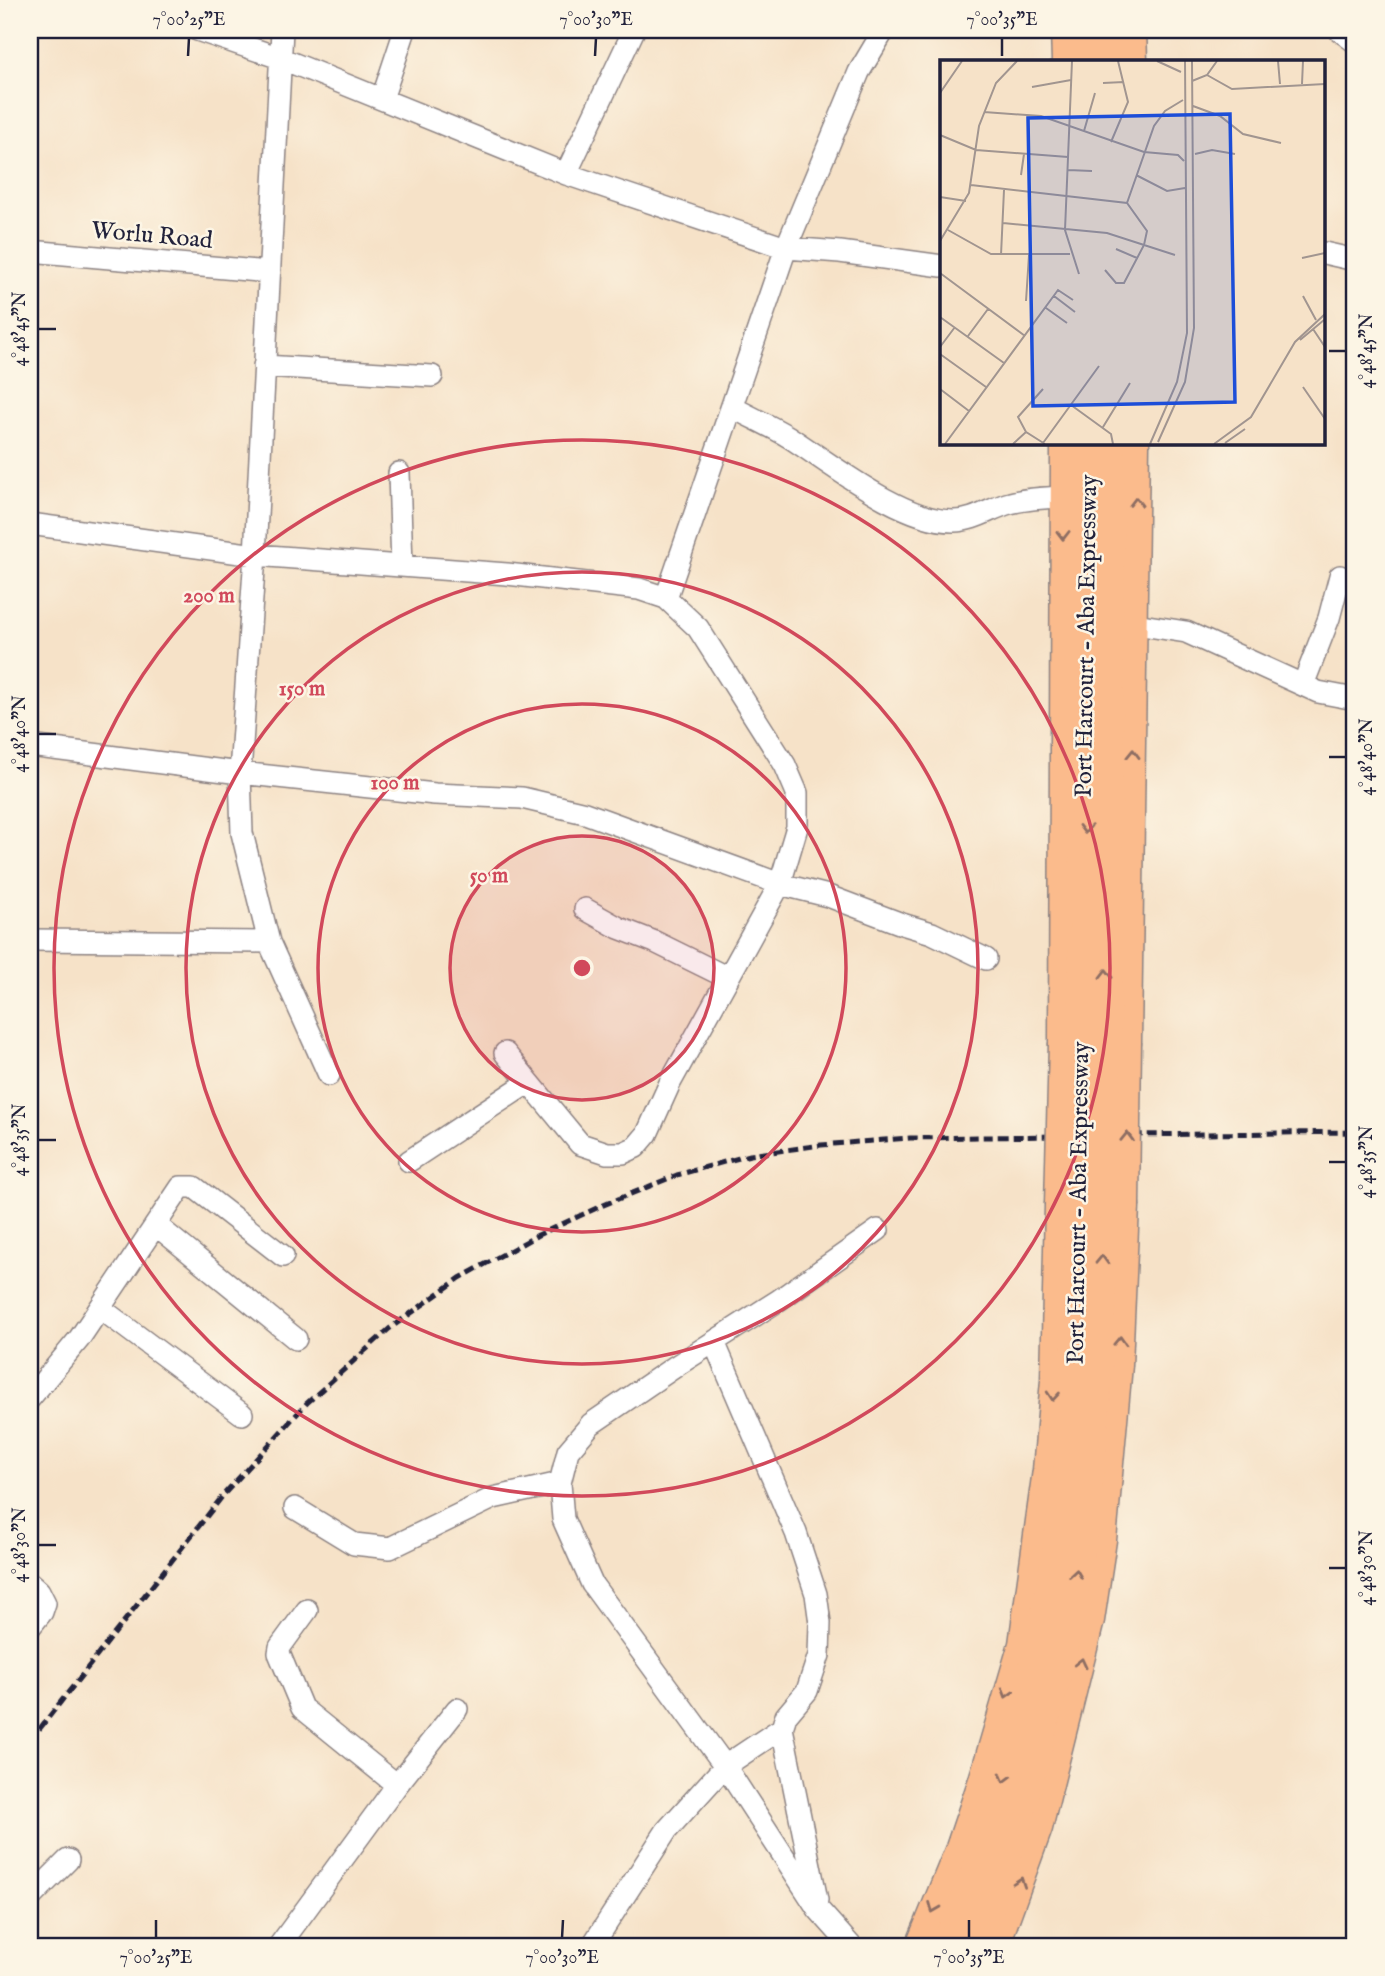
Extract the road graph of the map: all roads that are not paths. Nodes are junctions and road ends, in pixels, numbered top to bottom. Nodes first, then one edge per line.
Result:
1 (197, 30) edge
2 (282, 30) edge
3 (405, 30) edge
4 (634, 30) edge
5 (884, 30) edge
6 (1064, 30) edge
7 (1089, 30) edge
8 (1110, 30) edge
9 (1133, 30) edge
10 (1339, 30) edge
11 (1355, 42) edge
12 (281, 58) junction
13 (1065, 60) edge
14 (1089, 60) edge
15 (1111, 60) edge
16 (1134, 60) edge
17 (382, 99) junction
18 (566, 174) junction
19 (786, 248) junction
20 (30, 251) edge
21 (1326, 253) edge
22 (1355, 260) edge
23 (940, 266) edge
24 (269, 272) junction
25 (264, 366) junction
26 (432, 376) dead end
27 (732, 407) junction
28 (1064, 444) edge
29 (1089, 444) edge
30 (1110, 444) edge
31 (1136, 444) edge
32 (400, 473) dead end
33 (1063, 497) junction
34 (30, 524) edge
35 (255, 555) junction
36 (402, 566) junction
37 (1340, 576) dead end
38 (666, 598) junction
39 (1135, 624) junction
40 (1303, 685) junction
41 (1355, 699) edge
42 (30, 746) edge
43 (240, 773) junction
44 (779, 884) junction
45 (586, 909) dead end
46 (30, 940) edge
47 (269, 942) junction
48 (986, 959) dead end
49 (728, 978) junction
50 (1095, 1043) junction
51 (505, 1053) dead end
52 (329, 1075) dead end
53 (529, 1082) junction
54 (410, 1161) dead end
55 (1092, 1205) junction
56 (156, 1225) junction
57 (878, 1230) dead end
58 (283, 1255) dead end
59 (100, 1307) junction
60 (296, 1339) dead end
61 (713, 1342) junction
62 (30, 1398) edge
63 (242, 1414) dead end
64 (560, 1483) junction
65 (295, 1508) dead end
66 (30, 1583) edge
67 (307, 1610) dead end
68 (30, 1627) edge
69 (457, 1709) dead end
70 (782, 1728) junction
71 (725, 1766) junction
72 (397, 1785) junction
73 (68, 1860) dead end
74 (30, 1898) edge
75 (818, 1909) junction
76 (279, 1946) edge
77 (592, 1946) edge
78 (852, 1946) edge
79 (919, 1946) edge
80 (946, 1946) edge
81 (974, 1946) edge
82 (996, 1946) edge

1 - 12 street
2 - 12 street
3 - 17 street
4 - 18 street
5 - 19 street
6 - 13 main road
7 - 14 highway
8 - 15 highway
9 - 16 main road
10 - 11 street
12 - 17 street
12 - 24 street
17 - 18 street
18 - 19 street
19 - 23 street
19 - 27 street
20 - 24 street, Worlu Road
21 - 22 street
24 - 25 street
25 - 26 street
25 - 35 street
27 - 33 street
27 - 38 street
28 - 33 main road
29 -> 50 highway, Port Harcourt - Aba Expressway
50 -> 30 highway, Port Harcourt - Aba Expressway
39 -> 31 main road
32 - 36 street
33 -> 50 main road
34 - 35 street
35 - 36 street
35 - 43 street
36 - 38 street
37 - 40 street
38 - 44 street
39 - 40 street
50 -> 39 main road
40 - 41 street
42 - 43 street
43 - 44 street
43 - 47 street
44 - 48 street
44 - 49 street
45 - 49 street
46 - 47 street
47 - 52 street
49 - 53 street
50 - 55 highway, Port Harcourt - Aba Expressway, bridge
50 - 55 main road, bridge
51 - 53 street
53 - 54 street
55 -> 79 main road
55 -> 80 highway, Port Harcourt - Aba Expressway
81 -> 55 highway, Port Harcourt - Aba Expressway
82 -> 55 main road
56 - 58 street
56 - 59 street
56 - 60 street
57 - 61 street
59 - 62 street
59 - 63 street
61 - 64 street
61 - 70 street
64 - 65 street
64 - 71 street
66 - 68 street
67 - 72 street
69 - 72 street
70 - 71 street
70 - 75 street
71 - 75 street
71 - 77 street
72 - 76 street
73 - 74 street
75 - 78 street

